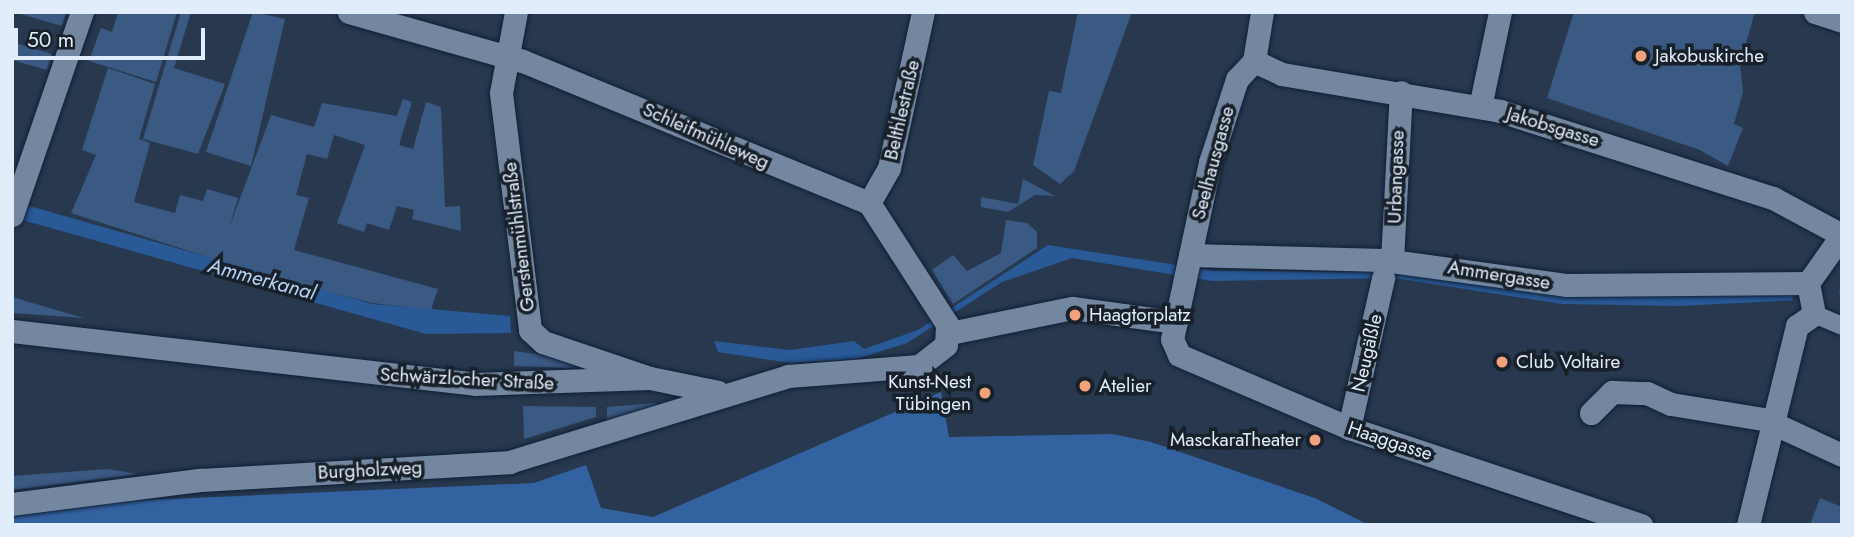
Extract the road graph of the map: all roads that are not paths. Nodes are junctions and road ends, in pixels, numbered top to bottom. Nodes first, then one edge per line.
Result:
1 (82, 12) edge
2 (349, 12) edge
3 (516, 12) edge
4 (923, 12) edge
5 (1262, 12) edge
6 (1500, 12) edge
7 (1815, 12) edge
8 (1842, 21) edge
9 (505, 55) junction
10 (1254, 61) junction
11 (1401, 92) junction
12 (1480, 107) junction
13 (869, 203) junction
14 (12, 215) edge
15 (1842, 235) edge
16 (1190, 255) junction
17 (1388, 270) junction
18 (1808, 283) junction
19 (1814, 314) junction
20 (1176, 323) junction
21 (1842, 326) edge
22 (12, 331) edge
23 (950, 333) junction
24 (650, 378) junction
25 (718, 392) junction
26 (1591, 413) dead end
27 (1775, 423) junction
28 (1349, 428) junction
29 (1842, 455) edge
30 (12, 504) edge
31 (1641, 525) edge
32 (1748, 525) edge

1 - 14 street
2 - 9 street, Schleifmühleweg
3 - 9 street, Gerstenmühlstraße
4 - 13 street, Belthlestraße
5 - 10 street, Seelhausgasse
6 - 12 street
7 - 8 street
9 - 13 street, Schleifmühleweg
9 - 24 street, Gerstenmühlstraße
10 - 11 street, Jakobsgasse
10 - 16 street, Seelhausgasse
11 - 12 street, Jakobsgasse
11 - 17 street, Urbangasse
12 - 15 street, Jakobsgasse
13 - 23 street
15 - 18 street
16 - 17 street, Ammergasse
16 - 20 street, Seelhausgasse
17 - 18 street, Ammergasse
17 - 28 street, Neugäßle
18 - 19 street
19 - 21 street
19 - 27 street
20 - 23 street
20 - 28 street, Haaggasse
22 - 24 street, Schwärzlocher Straße
23 - 25 street, Schwärzlocher Straße
24 - 25 street, Schwärzlocher Straße
25 - 30 street, Burgholzweg
26 - 27 street
27 - 29 street
27 - 32 street
28 - 31 street, Haaggasse

